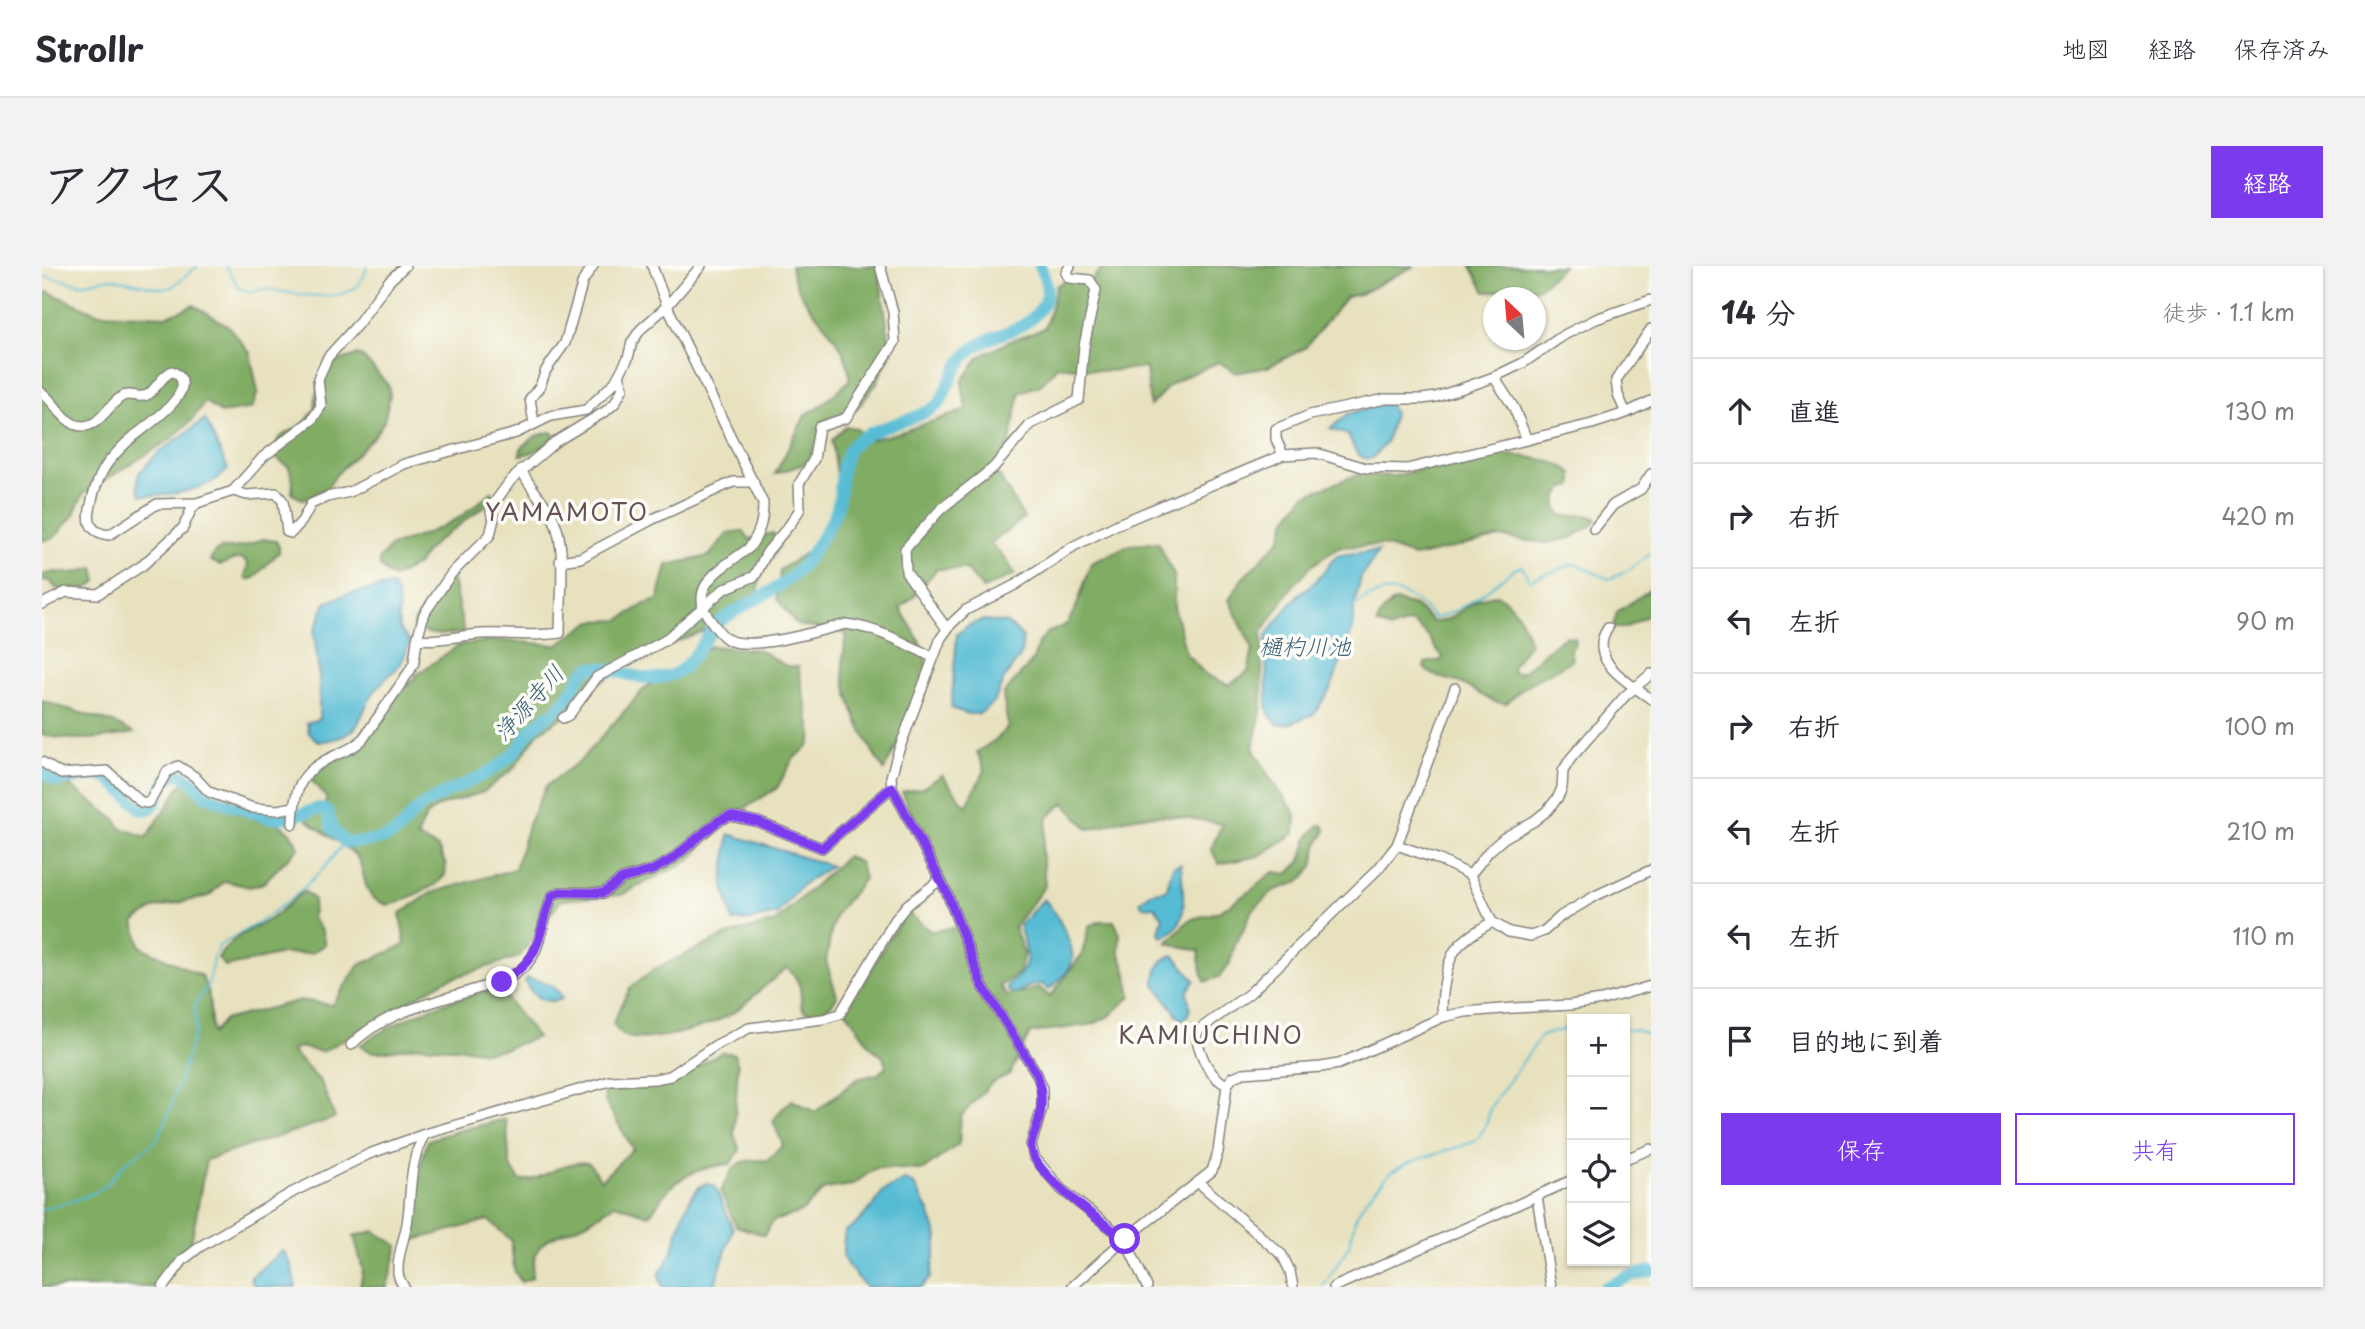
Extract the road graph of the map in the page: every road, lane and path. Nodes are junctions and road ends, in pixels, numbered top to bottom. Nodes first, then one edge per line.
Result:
1 (405, 266) edge
2 (593, 266) edge
3 (652, 266) edge
4 (701, 266) edge
5 (880, 266) edge
6 (1070, 266) edge
7 (1651, 300) edge
8 (667, 306) junction
9 (1651, 329) edge
10 (619, 375) junction
11 (1494, 377) junction
12 (42, 393) edge
13 (1651, 401) edge
14 (1626, 413) junction
15 (534, 423) junction
16 (1527, 440) junction
17 (1283, 454) junction
18 (521, 469) junction
19 (1651, 474) edge
20 (754, 482) junction
21 (233, 491) junction
22 (197, 503) junction
23 (1594, 529) dead end
24 (560, 561) junction
25 (42, 604) edge
26 (704, 611) junction
27 (1608, 628) dead end
28 (947, 629) junction
29 (417, 639) junction
30 (932, 657) junction
31 (1651, 674) edge
32 (1634, 687) junction
33 (1455, 688) dead end
34 (1651, 699) edge
35 (563, 718) dead end
36 (42, 762) edge
37 (892, 787) junction
38 (294, 807) junction
39 (293, 824) dead end
40 (1397, 845) junction
41 (1651, 870) edge
42 (1470, 875) junction
43 (940, 880) junction
44 (1492, 922) junction
45 (1651, 986) edge
46 (1443, 1017) junction
47 (351, 1045) dead end
48 (1227, 1086) junction
49 (425, 1134) junction
50 (1651, 1149) edge
51 (1630, 1157) edge
52 (1198, 1182) junction
53 (1567, 1182) edge
54 (1537, 1196) junction
55 (1125, 1239) junction
56 (163, 1287) edge
57 (404, 1287) edge
58 (1072, 1287) edge
59 (1147, 1287) edge
60 (1293, 1287) edge
61 (1334, 1287) edge
62 (1551, 1287) edge

1 - 21 street
2 - 15 street
3 - 8 street
4 - 8 street
5 - 26 street
6 - 28 street
7 - 11 street
8 - 10 street
8 - 20 street
9 - 14 street
10 - 15 street
10 - 18 street
11 - 16 street
11 - 17 street
12 - 22 street
13 - 14 street
14 - 16 street
15 - 21 street
16 - 17 street
17 - 28 street
18 - 24 street
18 - 29 street
19 - 23 street
20 - 24 street
20 - 26 street
21 - 22 street
22 - 25 street
24 - 29 street
26 - 30 street
26 - 35 street
27 - 32 street
28 - 30 street
29 - 38 street
30 - 37 street
31 - 32 street
32 - 34 street
32 - 42 street
33 - 40 street
36 - 38 street
37 - 43 street
37 - 47 street
38 - 39 street
40 - 42 street
40 - 48 street
41 - 44 street
42 - 44 street
43 - 49 street
43 - 55 street
44 - 46 street
45 - 46 street
46 - 48 street
48 - 52 street
49 - 56 street
49 - 57 street
50 - 51 street
52 - 55 street
52 - 60 street
53 - 54 street
54 - 61 street
54 - 62 street
55 - 58 street
55 - 59 street

